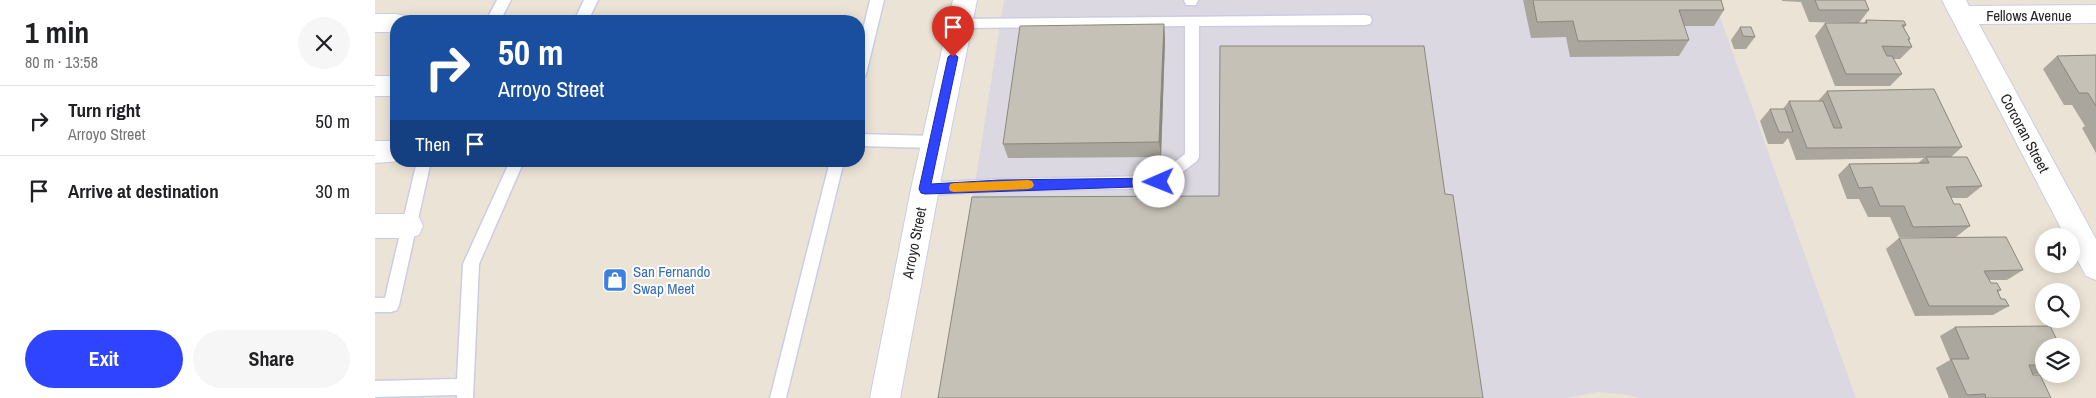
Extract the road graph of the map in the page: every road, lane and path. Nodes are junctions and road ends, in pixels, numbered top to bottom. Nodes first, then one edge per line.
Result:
1 (504, 0) edge
2 (591, 0) edge
3 (877, 0) edge
4 (1958, 8) edge
5 (963, 12) edge
6 (2096, 14) edge
7 (496, 15) edge
8 (584, 15) edge
9 (1365, 20) dead end
10 (390, 23) edge
11 (1192, 23) junction
12 (375, 24) edge
13 (865, 49) edge
14 (375, 86) edge
15 (390, 86) edge
16 (865, 140) edge
17 (935, 142) junction
18 (375, 152) edge
19 (390, 152) edge
20 (423, 167) edge
21 (514, 167) edge
22 (836, 167) edge
23 (925, 189) junction
24 (375, 226) edge
25 (409, 226) junction
26 (2096, 267) edge
27 (375, 305) edge
28 (375, 389) edge
29 (466, 392) edge
30 (778, 398) edge
31 (885, 398) edge

1 - 7 lane
2 - 8 lane
3 - 13 lane
4 - 6 street, Fellows Avenue
4 - 26 street, Corcoran Street
5 - 11 lane
5 - 17 street, Arroyo Street
9 - 11 lane
10 - 12 street
11 - 23 lane
14 - 15 street
16 - 17 lane
17 - 23 street, Arroyo Street
18 - 19 street
20 - 25 lane
21 - 29 lane
22 - 30 lane
23 - 31 street, Arroyo Street
24 - 25 street
25 - 27 lane
28 - 29 lane

